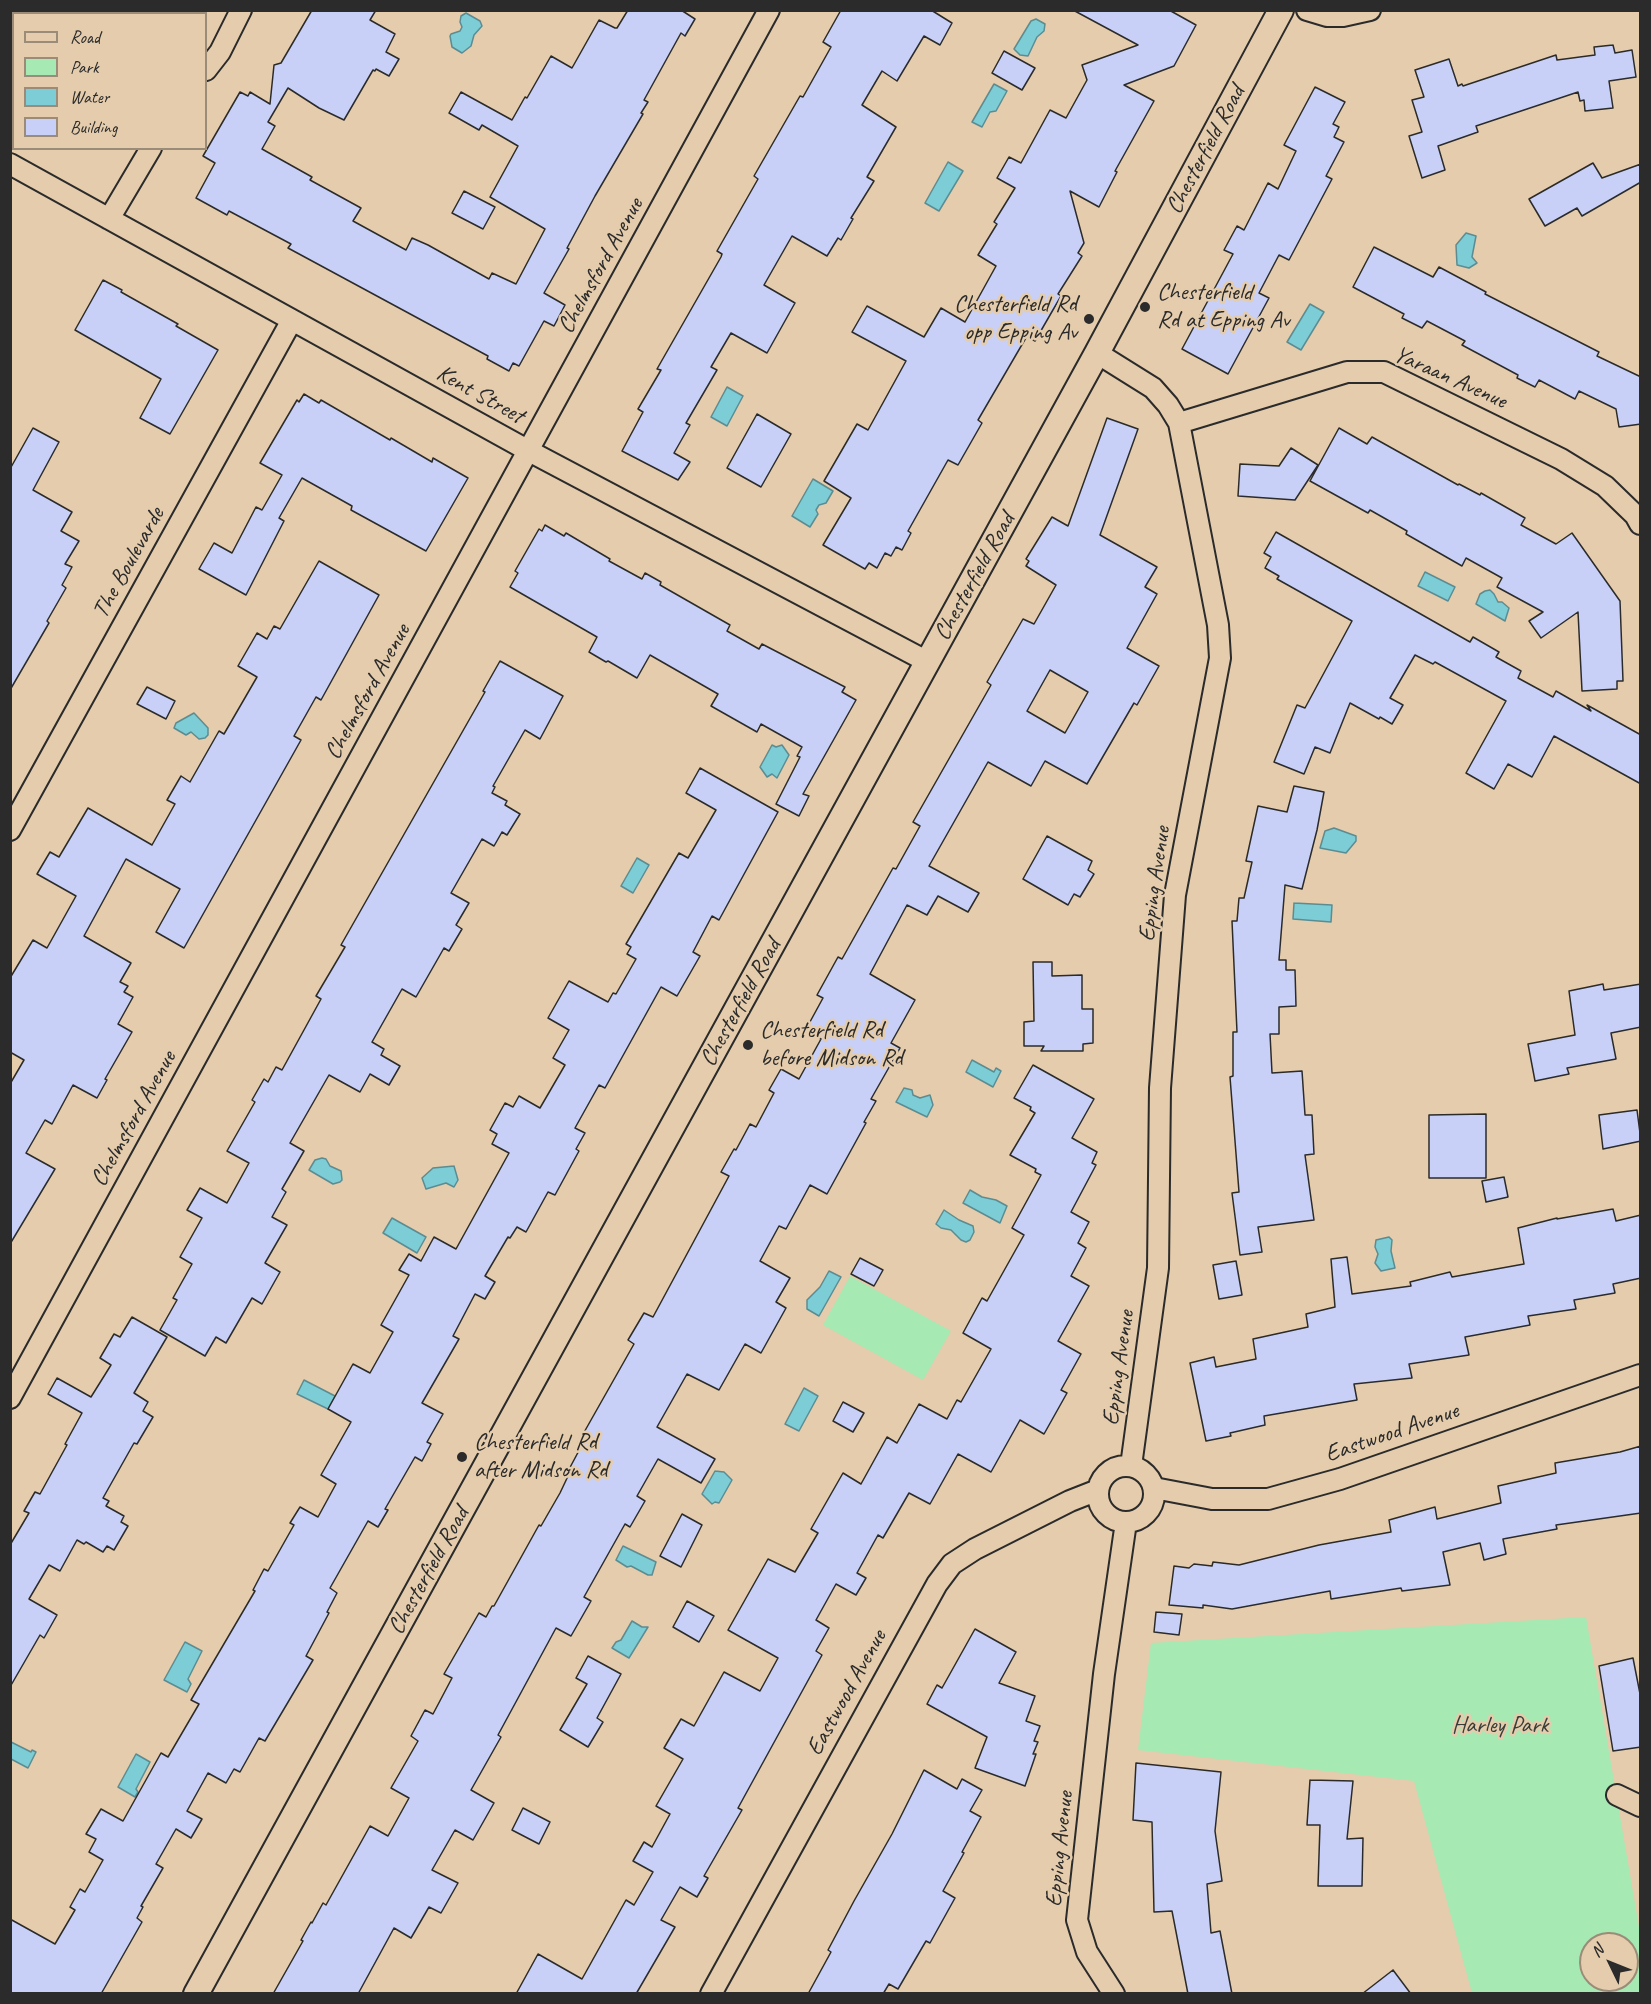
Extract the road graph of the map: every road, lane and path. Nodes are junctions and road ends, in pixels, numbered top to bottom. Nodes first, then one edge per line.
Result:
1 (241, 10) edge
2 (769, 10) edge
3 (1281, 10) edge
4 (1306, 10) edge
5 (1370, 10) edge
6 (207, 69) edge
7 (150, 150) edge
8 (10, 165) edge
9 (109, 219) junction
10 (292, 320) junction
11 (1097, 353) junction
12 (1179, 423) junction
13 (529, 451) junction
14 (1641, 524) edge
15 (928, 662) junction
16 (10, 830) edge
17 (1641, 1375) edge
18 (10, 1398) edge
19 (1131, 1466) junction
20 (1154, 1488) junction
21 (1098, 1490) junction
22 (1126, 1522) junction
23 (1617, 1795) dead end
24 (1641, 1806) edge
25 (196, 1994) edge
26 (711, 1994) edge
27 (1114, 1994) edge

1 - 6 street
2 - 13 street, Chelmsford Avenue
3 - 11 street, Chesterfield Road
4 - 5 street
7 - 9 street
8 - 9 street, Kent Street
9 - 10 street, Kent Street
10 - 13 street, Kent Street
10 - 16 street, The Boulevarde
11 - 12 street, Epping Avenue
11 - 15 street, Chesterfield Road
12 - 14 street, Yaraan Avenue
12 - 19 street, Epping Avenue
13 - 15 street, Kent Street
13 - 18 street, Chelmsford Avenue
15 - 25 street, Chesterfield Road
17 - 20 street, Eastwood Avenue
19 - 20 street
19 - 21 street
20 - 22 street
21 - 22 street
21 - 26 street, Eastwood Avenue
22 - 27 street, Epping Avenue
23 - 24 street

